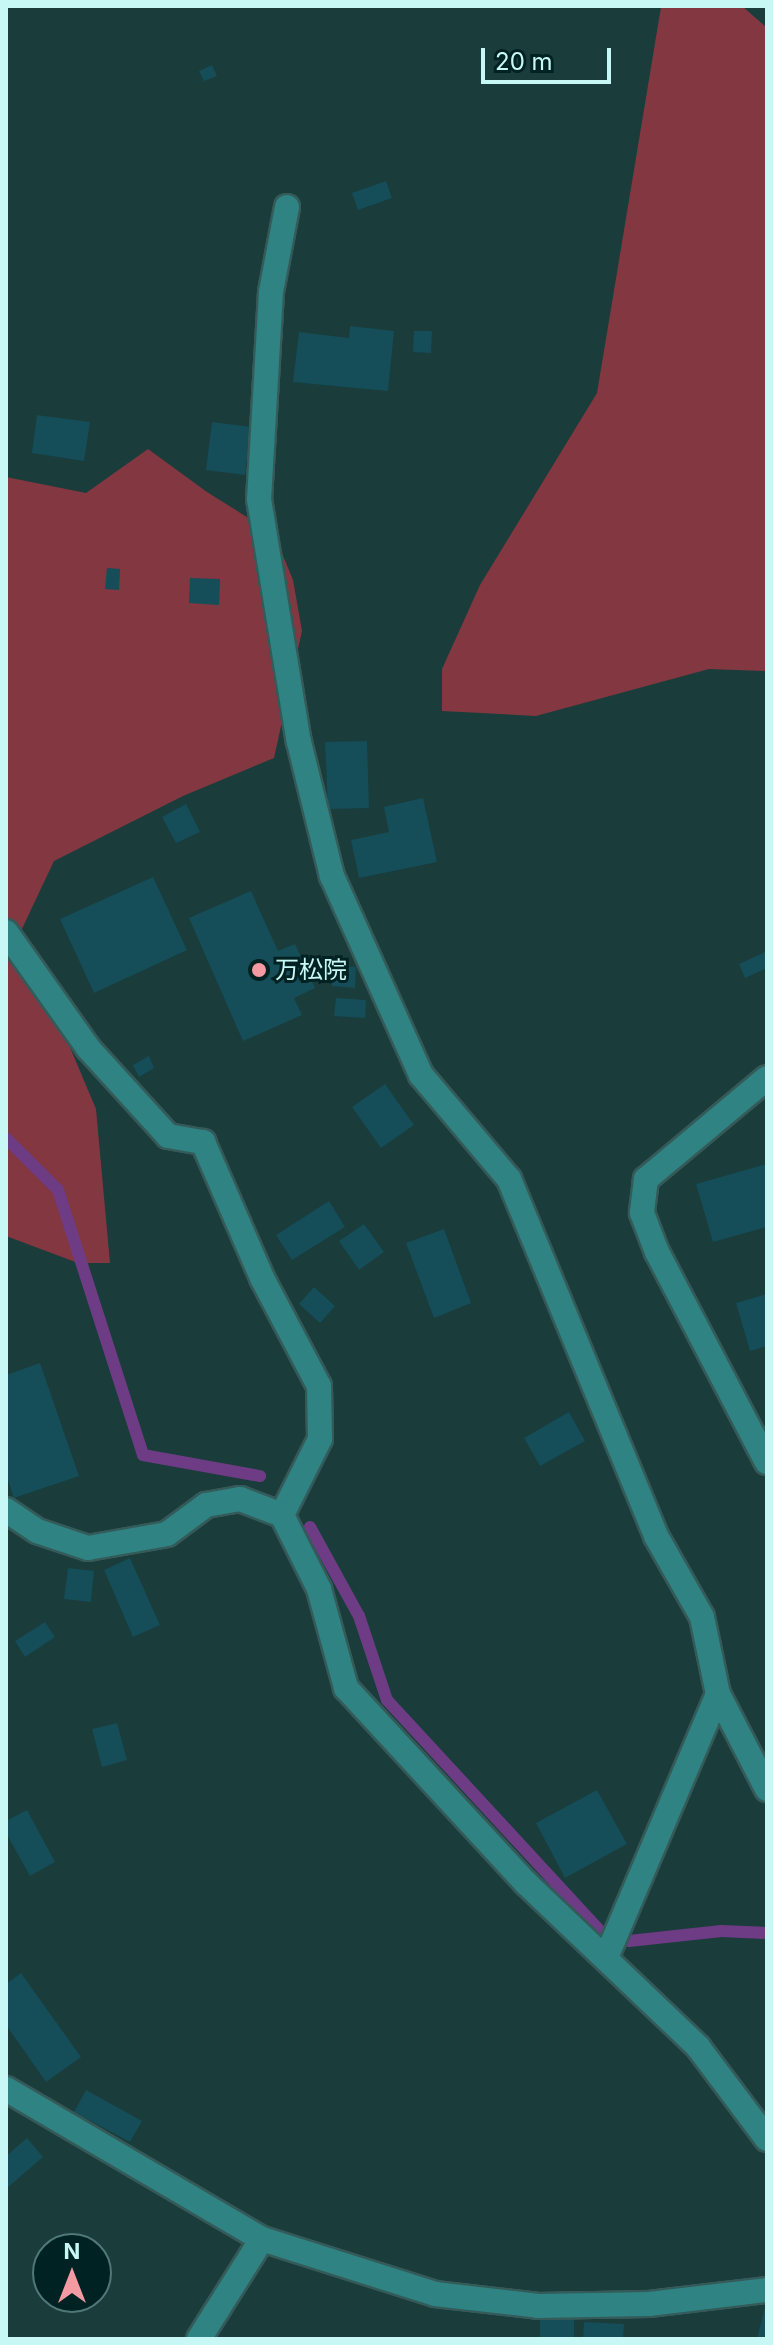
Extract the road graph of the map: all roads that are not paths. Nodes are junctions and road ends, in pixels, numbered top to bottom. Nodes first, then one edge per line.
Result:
1 (287, 207) dead end
2 (6, 932) edge
3 (767, 1078) edge
4 (767, 1462) edge
5 (6, 1510) edge
6 (282, 1515) junction
7 (718, 1694) junction
8 (767, 1789) edge
9 (606, 1958) junction
10 (6, 2089) edge
11 (767, 2139) edge
12 (262, 2239) junction
13 (767, 2290) edge
14 (199, 2339) edge

1 - 7 street
2 - 6 street
3 - 4 street
5 - 6 street
6 - 9 street
7 - 8 street
7 - 9 street
9 - 11 street
10 - 12 street
12 - 13 street
12 - 14 street

